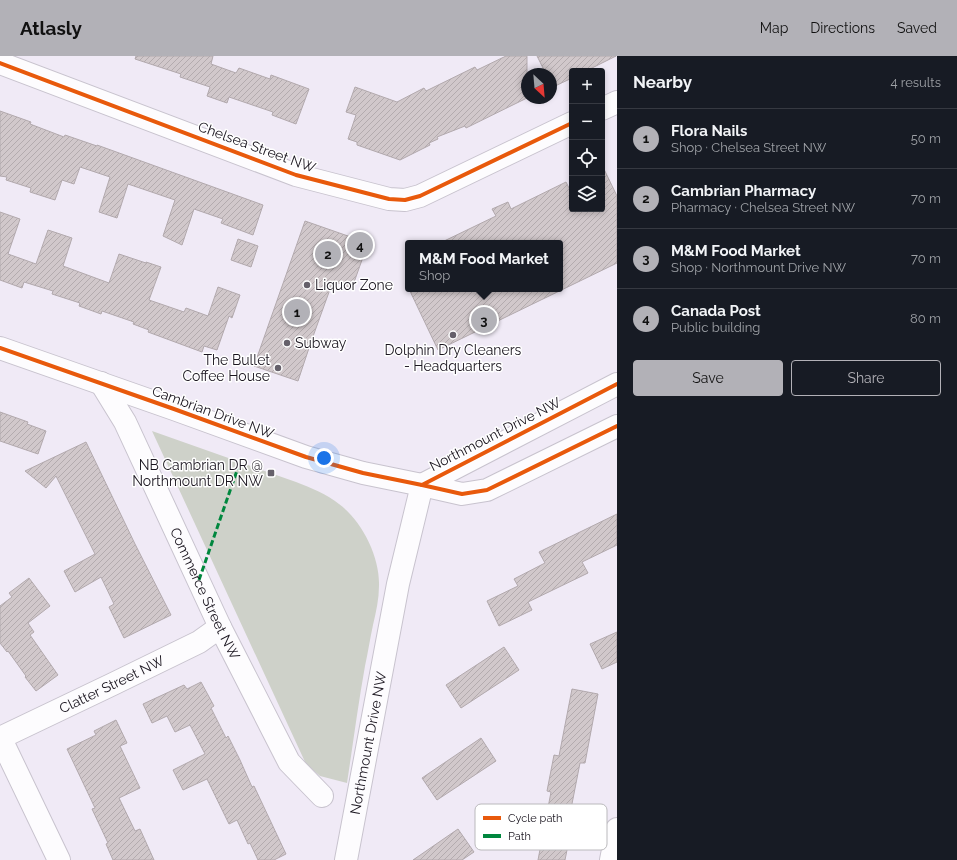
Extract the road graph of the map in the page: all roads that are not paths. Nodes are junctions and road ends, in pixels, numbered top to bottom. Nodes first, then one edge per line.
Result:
1 (0, 62) edge
2 (617, 102) edge
3 (605, 108) edge
4 (569, 124) edge
5 (0, 348) edge
6 (101, 383) junction
7 (617, 384) edge
8 (617, 426) edge
9 (422, 485) junction
10 (220, 627) junction
11 (0, 737) edge
12 (322, 796) dead end
13 (617, 829) edge
14 (59, 860) edge
15 (346, 860) edge
16 (611, 860) edge

1 - 4 street, Chelsea Street NW
2 - 3 street
5 - 6 street, Cambrian Drive NW
6 - 9 street, Cambrian Drive NW
6 - 10 street, Commerce Street NW
7 - 9 street, Northmount Drive NW
8 - 9 street, Northmount Drive NW
9 - 15 street, Northmount Drive NW
10 - 11 street, Clatter Street NW
10 - 12 street, Commerce Street NW
11 - 14 street
13 - 16 street

